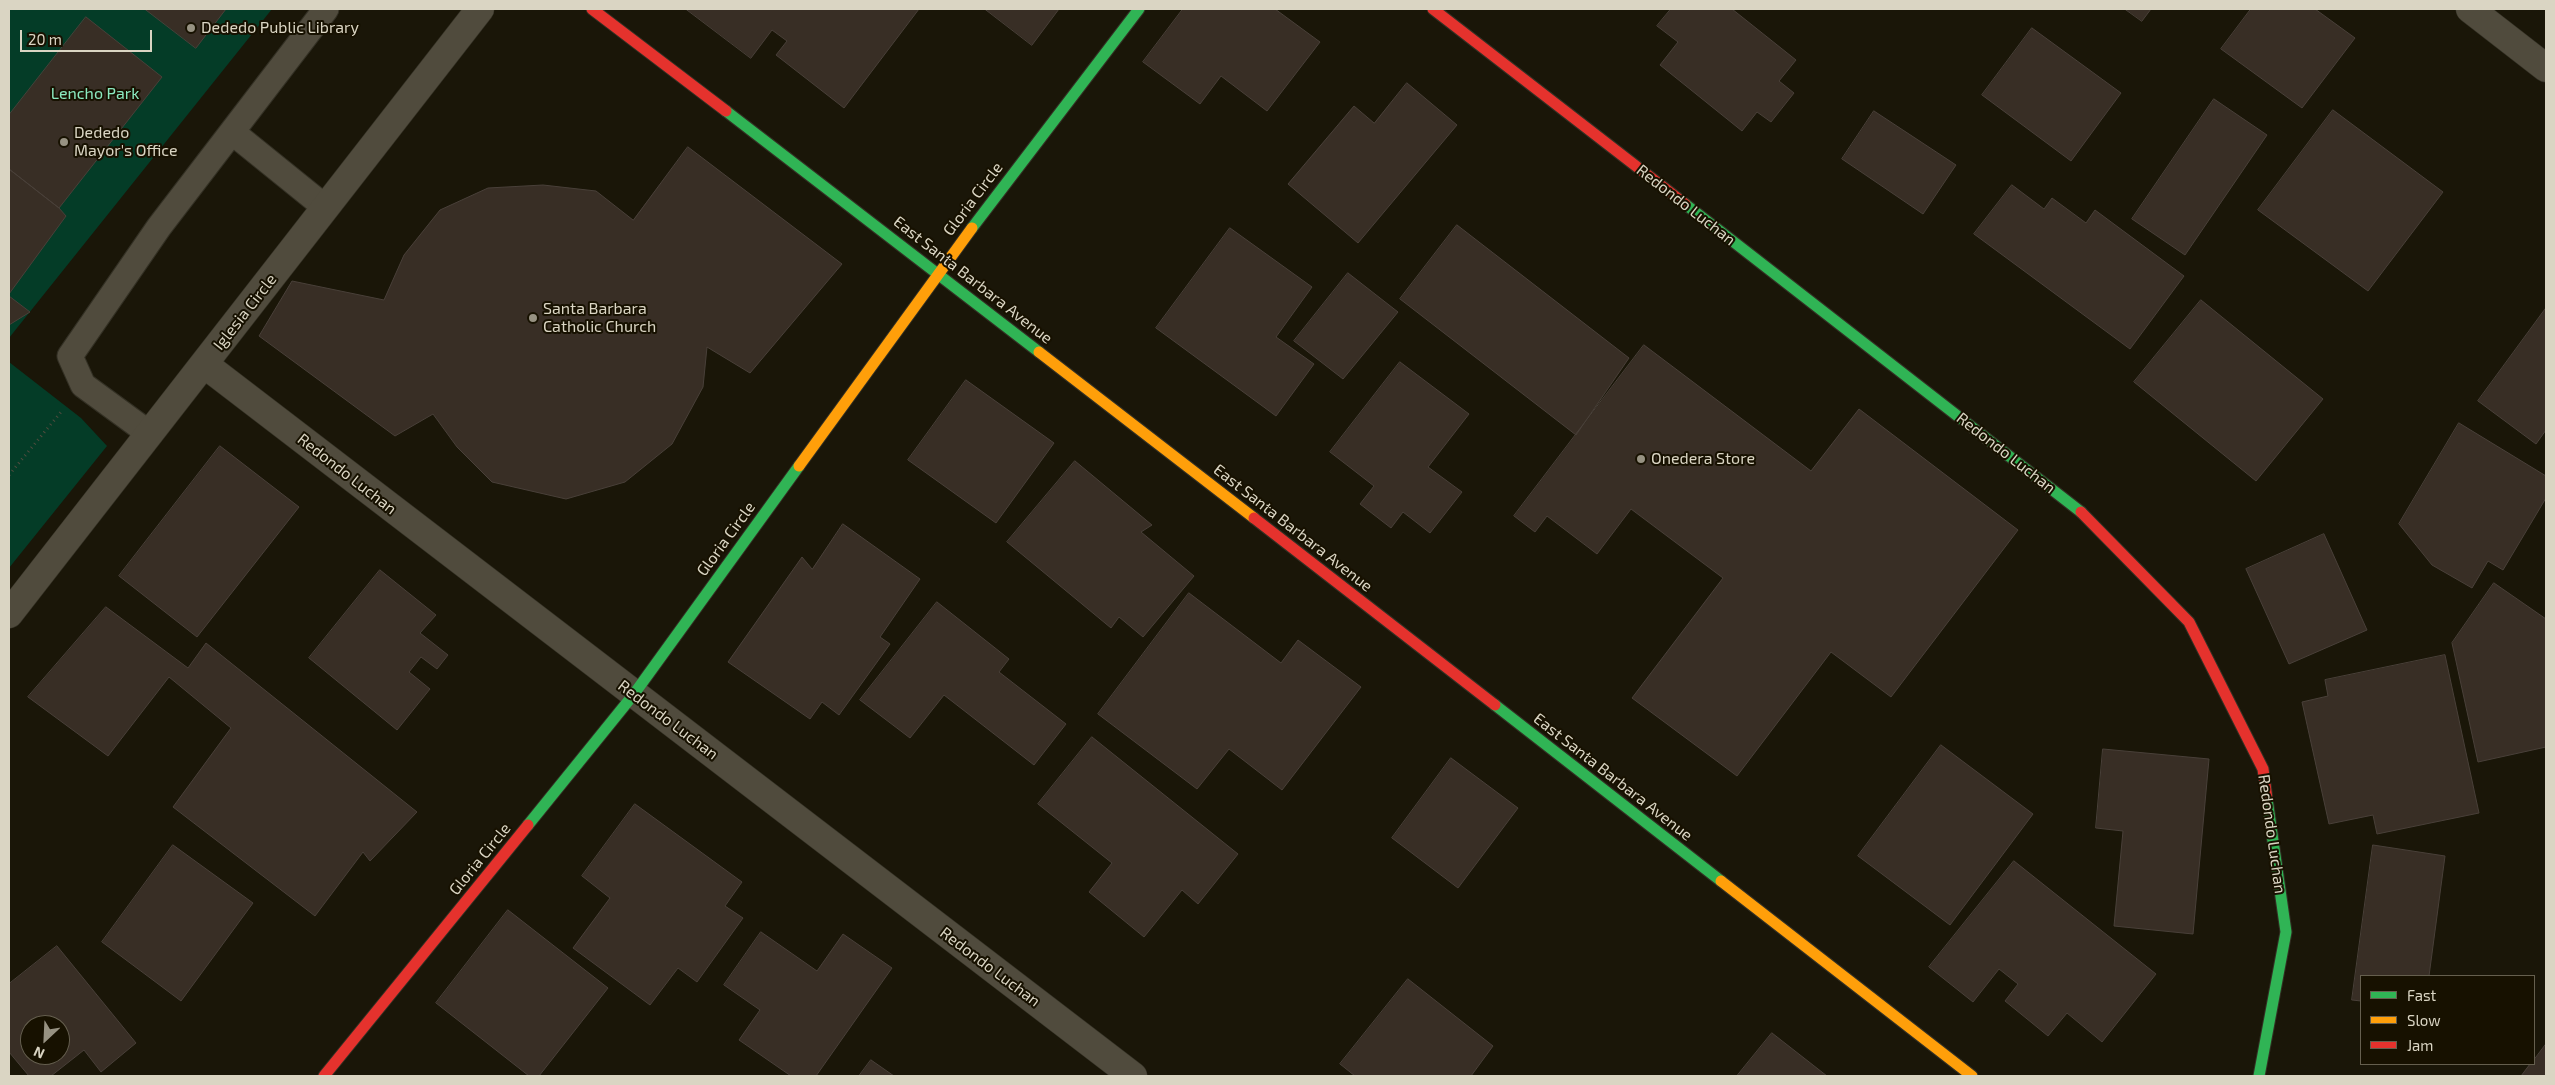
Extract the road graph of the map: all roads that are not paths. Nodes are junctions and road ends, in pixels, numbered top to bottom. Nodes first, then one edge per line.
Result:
1 (326, 9) edge
2 (480, 9) edge
3 (592, 9) edge
4 (1139, 9) edge
5 (1432, 9) edge
6 (2470, 9) edge
7 (2546, 68) edge
8 (232, 132) junction
9 (326, 208) junction
10 (938, 273) junction
11 (204, 364) junction
12 (150, 434) junction
13 (9, 614) edge
14 (634, 694) junction
15 (324, 1076) edge
16 (1133, 1076) edge
17 (1972, 1076) edge
18 (2259, 1076) edge

1 - 8 lane
2 - 9 street, Iglesia Circle
3 - 10 street, East Santa Barbara Avenue
4 - 10 street, Gloria Circle
5 - 18 street, Redondo Luchan
6 - 7 street
8 - 9 lane
8 - 12 lane
9 - 11 street, Iglesia Circle
10 - 14 street, Gloria Circle
10 - 17 street, East Santa Barbara Avenue
11 - 12 street, Iglesia Circle
11 - 14 street, Redondo Luchan
12 - 13 street, Iglesia Circle
14 - 15 street, Gloria Circle
14 - 16 street, Redondo Luchan

